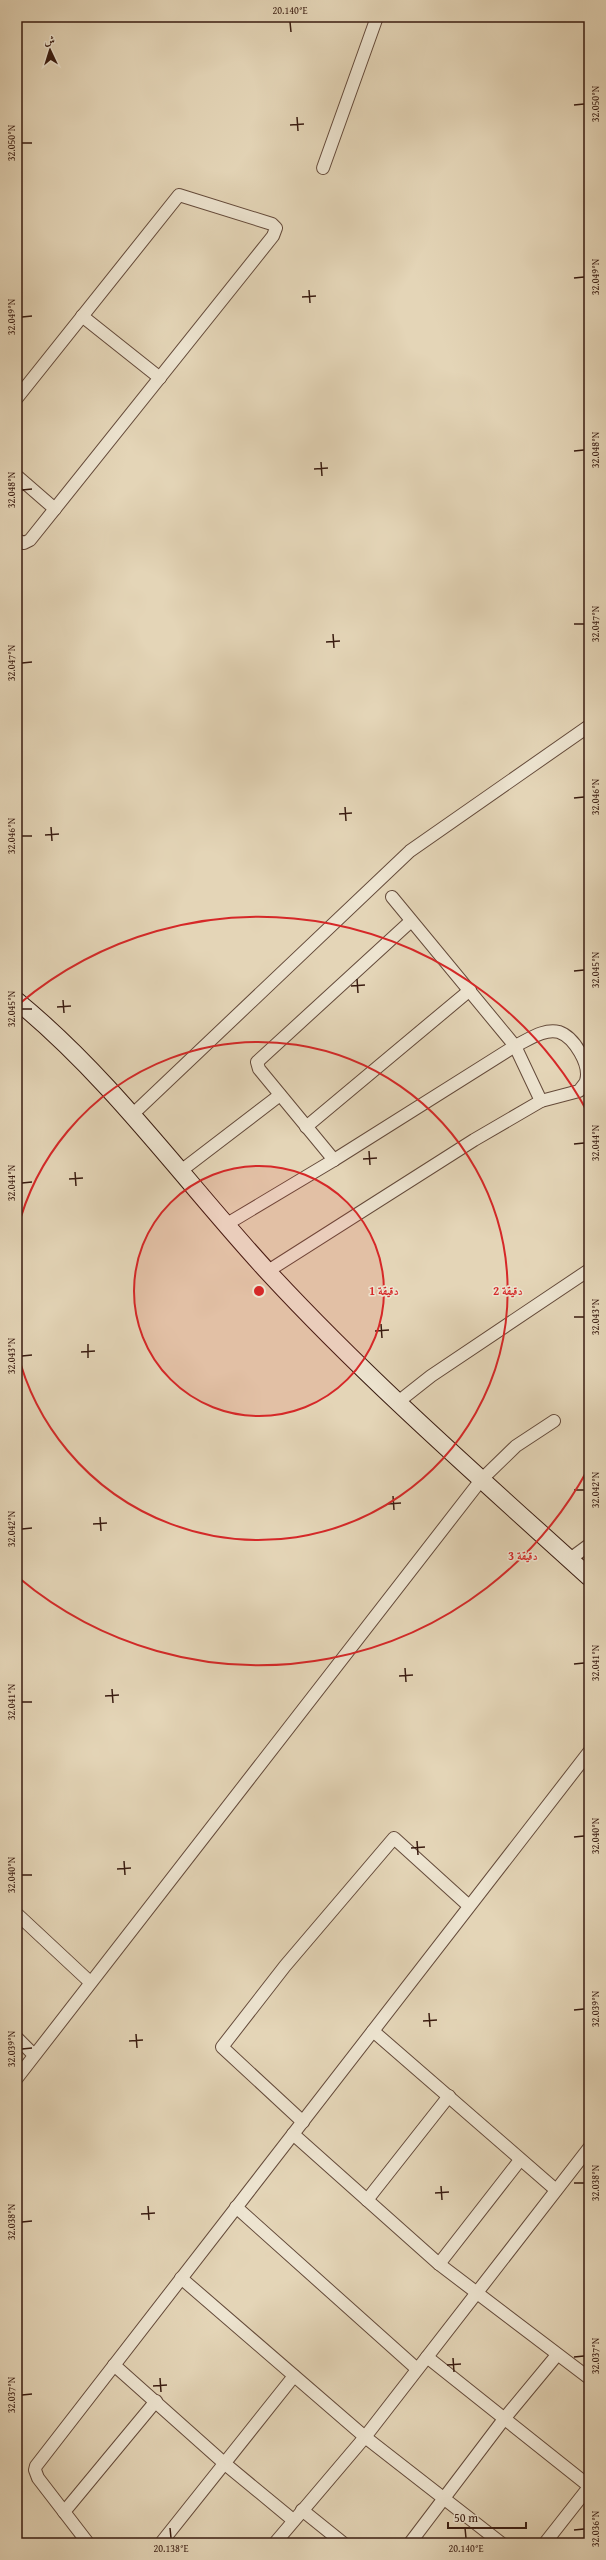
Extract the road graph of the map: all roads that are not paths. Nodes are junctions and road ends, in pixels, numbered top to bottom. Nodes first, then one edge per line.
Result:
1 (377, 17) edge
2 (323, 168) dead end
3 (82, 316) junction
4 (160, 378) junction
5 (17, 398) edge
6 (17, 476) edge
7 (54, 509) junction
8 (19, 542) edge
9 (589, 726) edge
10 (392, 897) dead end
11 (411, 921) junction
12 (470, 990) junction
13 (17, 1001) edge
14 (515, 1046) junction
15 (280, 1095) junction
16 (541, 1101) junction
17 (133, 1114) junction
18 (306, 1127) junction
19 (334, 1160) junction
20 (182, 1170) junction
21 (227, 1224) junction
22 (589, 1270) edge
23 (268, 1272) junction
24 (398, 1402) junction
25 (554, 1421) dead end
26 (481, 1480) junction
27 (589, 1545) edge
28 (570, 1559) junction
29 (589, 1576) edge
30 (589, 1752) edge
31 (469, 1906) junction
32 (17, 1914) edge
33 (90, 1982) junction
34 (373, 2031) junction
35 (17, 2038) edge
36 (34, 2055) junction
37 (17, 2078) edge
38 (449, 2096) junction
39 (303, 2122) junction
40 (293, 2134) junction
41 (589, 2148) edge
42 (520, 2160) junction
43 (556, 2190) junction
44 (367, 2200) junction
45 (236, 2207) junction
46 (439, 2264) junction
47 (181, 2278) junction
48 (475, 2293) junction
49 (557, 2355) junction
50 (427, 2357) junction
51 (114, 2365) junction
52 (417, 2369) junction
53 (294, 2376) junction
54 (589, 2378) edge
55 (156, 2402) junction
56 (504, 2419) junction
57 (365, 2437) junction
58 (224, 2463) junction
59 (589, 2487) edge
60 (444, 2499) junction
61 (302, 2510) junction
62 (64, 2512) junction
63 (294, 2520) junction
64 (88, 2543) edge
65 (161, 2543) edge
66 (275, 2543) edge
67 (344, 2543) edge
68 (410, 2543) edge
69 (501, 2543) edge
70 (545, 2543) edge

1 - 2 street
3 - 4 street
3 - 4 street
3 - 5 street
4 - 7 street
6 - 7 street
7 - 8 street
9 - 17 street
10 - 11 street
11 - 12 street
11 - 15 street
12 - 14 street
12 - 18 street
13 - 17 main road
14 - 16 street
14 - 16 street
14 - 19 street
15 - 18 street
15 - 20 street
16 - 23 street
17 - 20 main road
18 - 19 street
19 - 21 street
20 - 21 main road
21 - 23 main road
22 - 24 street
23 - 24 main road
24 - 26 main road
25 - 26 street
26 - 28 main road
26 - 33 street
27 - 28 street
28 - 29 main road
30 - 31 street
31 - 34 street
31 - 39 street
32 - 33 street
33 - 36 street
34 - 38 street
34 - 39 street
35 - 36 street
36 - 37 street
38 - 42 street
38 - 44 street
39 - 40 street
40 - 44 street
40 - 45 street
41 - 43 street
42 - 43 street
42 - 46 street
43 - 48 street
44 - 46 street
45 - 47 street
45 - 52 street
46 - 48 street
47 - 51 street
47 - 53 street
48 - 49 street
48 - 50 street
49 - 54 street
49 - 56 street
50 - 52 street
50 - 56 street
51 - 55 street
51 - 62 street
52 - 57 street
53 - 57 street
53 - 58 street
55 - 58 street
55 - 62 street
56 - 59 street
56 - 60 street
57 - 60 street
57 - 61 street
58 - 63 street
58 - 65 street
59 - 70 street
60 - 68 street
60 - 69 street
61 - 63 street
61 - 67 street
62 - 64 street
63 - 66 street

